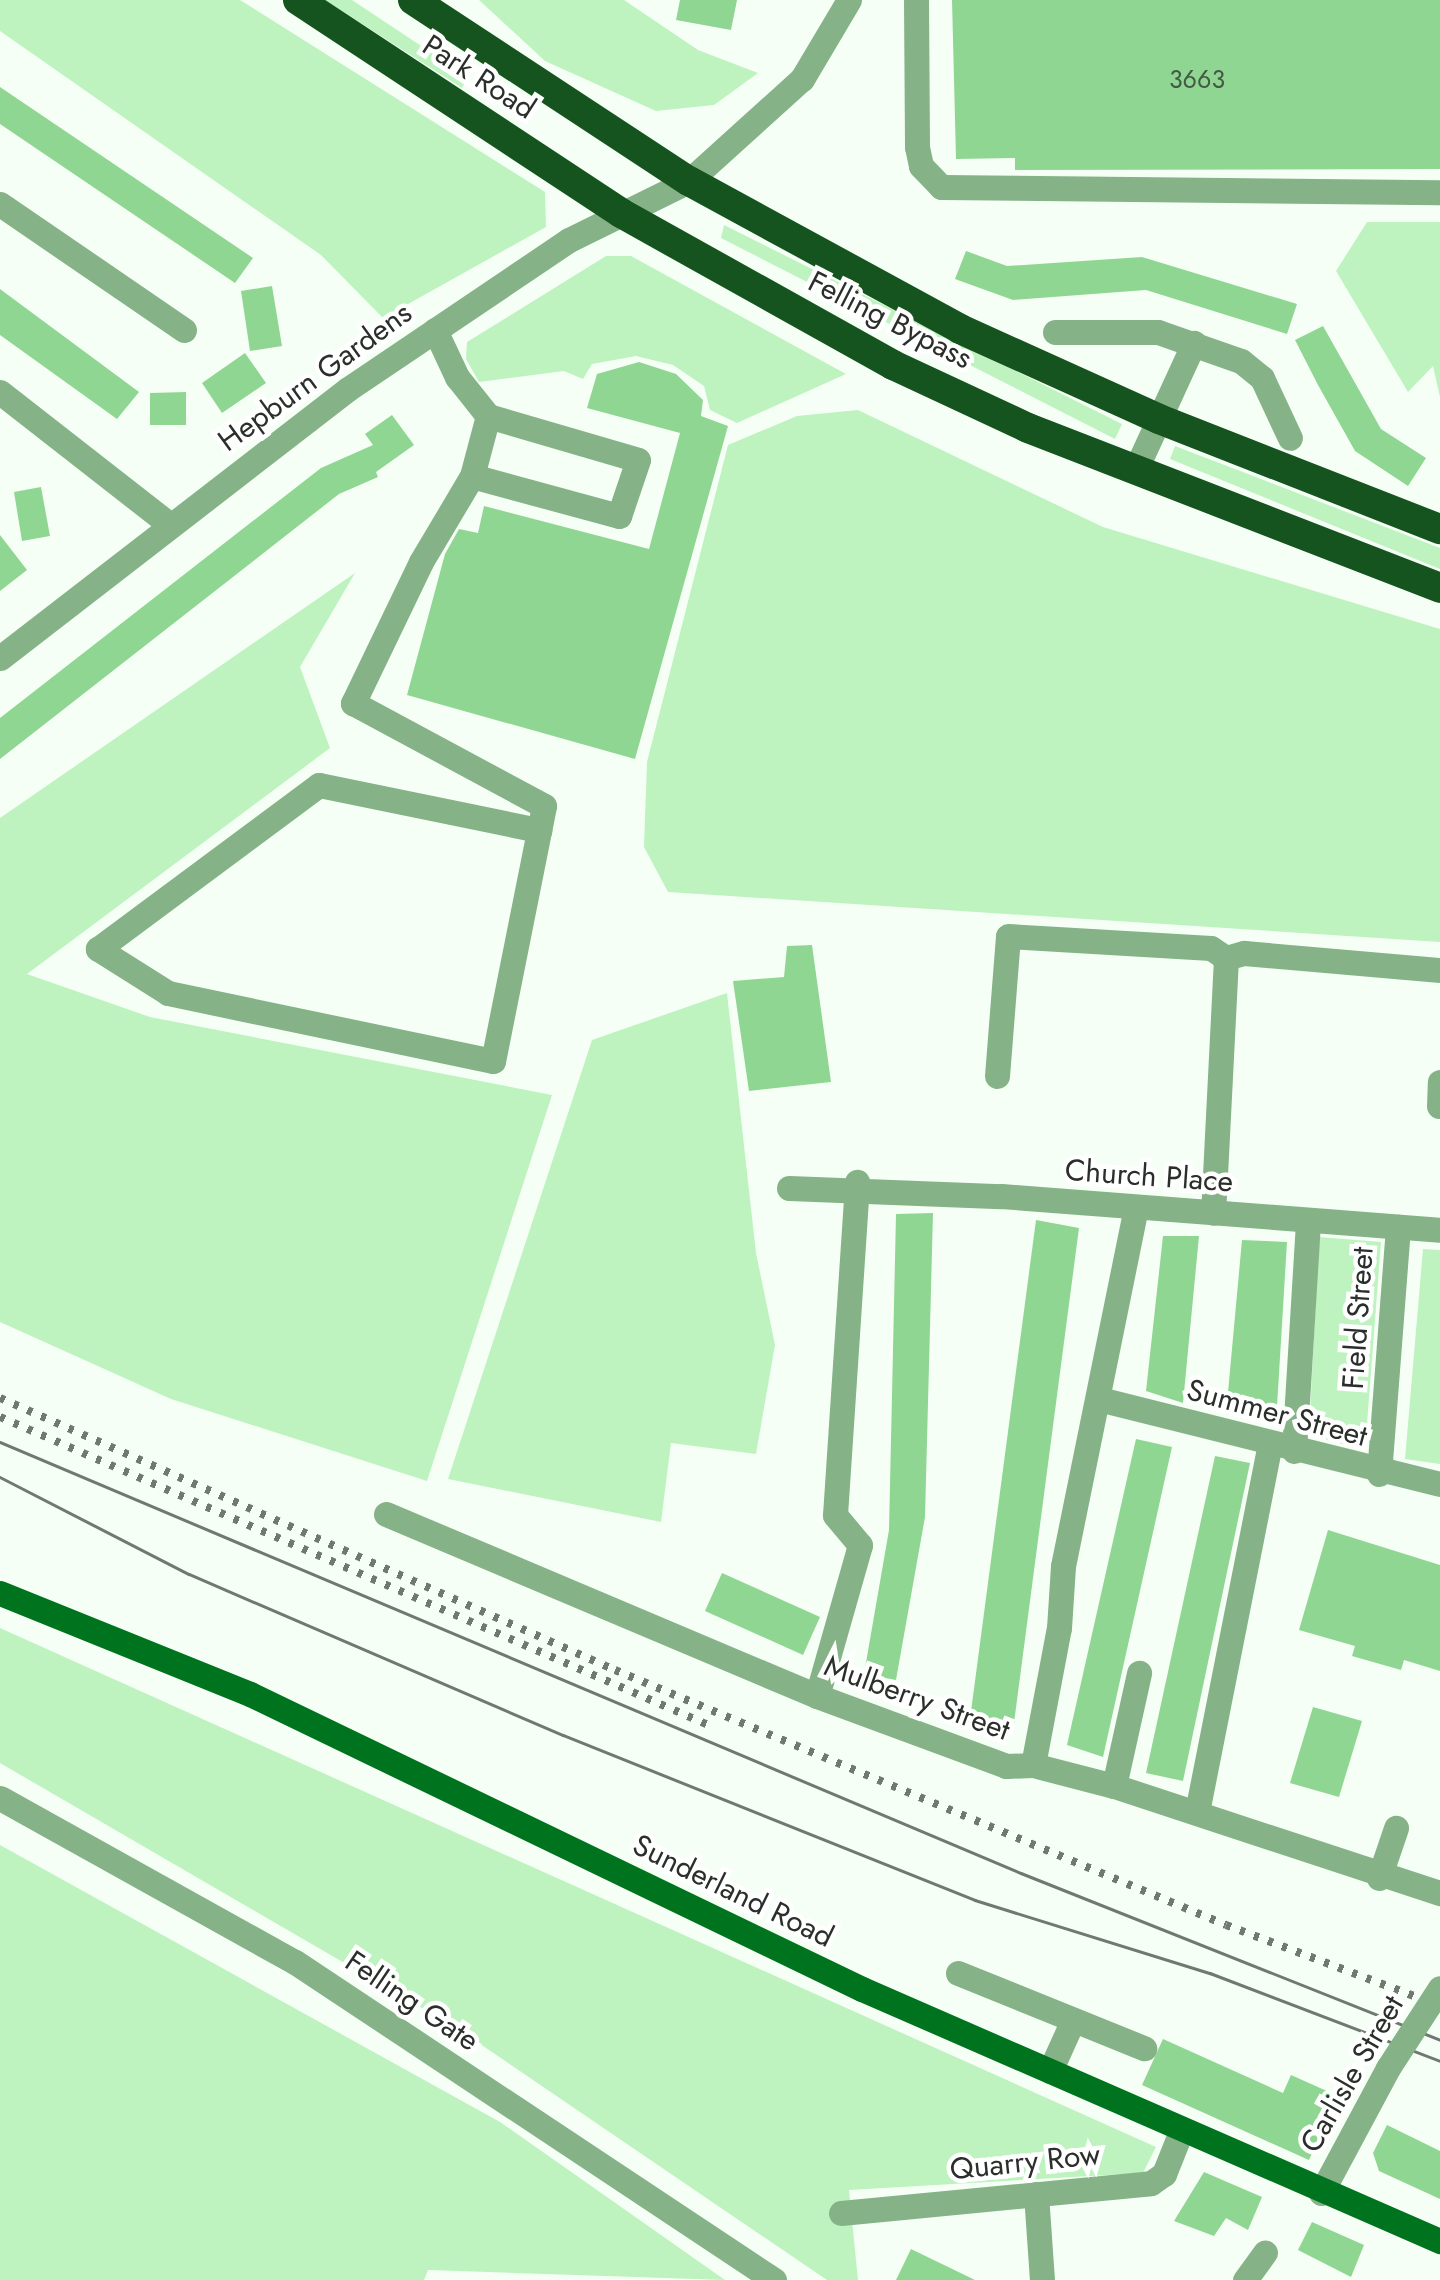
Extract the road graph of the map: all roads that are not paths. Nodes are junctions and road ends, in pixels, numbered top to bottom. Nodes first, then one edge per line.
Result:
1 (298, 0) edge
2 (413, 0) edge
3 (849, 0) edge
4 (916, 0) edge
5 (689, 181) junction
6 (1440, 192) edge
7 (0, 204) edge
8 (621, 213) junction
9 (184, 330) dead end
10 (434, 330) junction
11 (1056, 332) dead end
12 (1194, 343) junction
13 (0, 392) edge
14 (488, 416) junction
15 (1159, 419) junction
16 (1290, 438) dead end
17 (1136, 471) junction
18 (472, 476) junction
19 (170, 525) junction
20 (1440, 529) edge
21 (1440, 588) edge
22 (0, 658) edge
23 (539, 830) junction
24 (1226, 958) junction
25 (1440, 970) edge
26 (997, 1076) dead end
27 (855, 1187) junction
28 (788, 1188) dead end
29 (1136, 1208) junction
30 (1213, 1214) junction
31 (1308, 1220) junction
32 (1398, 1226) junction
33 (1440, 1230) edge
34 (1099, 1398) junction
35 (1282, 1448) junction
36 (1379, 1474) junction
37 (1440, 1484) edge
38 (386, 1514) dead end
39 (0, 1593) edge
40 (1140, 1673) dead end
41 (817, 1696) junction
42 (1033, 1765) junction
43 (1114, 1786) junction
44 (0, 1798) edge
45 (1196, 1812) junction
46 (1396, 1828) dead end
47 (1379, 1878) junction
48 (1440, 1893) edge
49 (958, 1973) dead end
50 (1440, 1988) edge
51 (1074, 2020) junction
52 (1144, 2048) dead end
53 (1050, 2071) junction
54 (1182, 2130) junction
55 (1322, 2193) junction
56 (1036, 2194) junction
57 (841, 2212) dead end
58 (1440, 2241) edge
59 (1264, 2252) dead end
60 (774, 2280) edge
61 (1042, 2280) edge
62 (1245, 2280) edge

1 - 8 highway, Park Road
2 - 5 highway, Park Road
3 - 5 street, Hepburn Gardens
4 - 6 street
5 - 8 street, Hepburn Gardens
5 - 15 highway, Felling Bypass
7 - 9 street
8 - 10 street, Hepburn Gardens
8 - 17 highway, Felling Bypass
10 - 14 street
10 - 19 street, Hepburn Gardens
11 - 12 street
12 - 15 street
12 - 16 street
13 - 19 street
14 - 18 street
14 - 18 street
15 - 17 street
15 - 20 highway, Felling Bypass
17 - 21 highway, Felling Bypass
18 - 23 street
19 - 22 street, Hepburn Gardens
23 - 23 street
24 - 25 street
24 - 26 street
24 - 30 street
27 - 28 street, Church Place
27 - 29 street, Church Place
27 - 41 street
29 - 30 street, Church Place
29 - 34 street
30 - 31 street, Church Place
31 - 32 street, Church Place
31 - 35 street
32 - 33 street, Church Place
32 - 36 street, Field Street
34 - 35 street, Summer Street
34 - 42 street
35 - 36 street, Summer Street
35 - 45 street
36 - 37 street, Summer Street
38 - 41 street, Mulberry Street
39 - 53 main road, Sunderland Road
40 - 43 street
41 - 42 street, Mulberry Street
42 - 43 street, Mulberry Street
43 - 45 street, Mulberry Street
44 - 60 street, Felling Gate
45 - 47 street, Mulberry Street
46 - 47 street
47 - 48 street, Mulberry Street
49 - 51 street
50 - 55 street, Carlisle Street, bridge
51 - 52 street
51 - 53 street
53 - 54 main road, Sunderland Road
54 - 55 main road, Sunderland Road
54 - 56 street, Quarry Row
55 - 58 main road, Sunderland Road
56 - 57 street, Quarry Row
56 - 61 street
59 - 62 street

